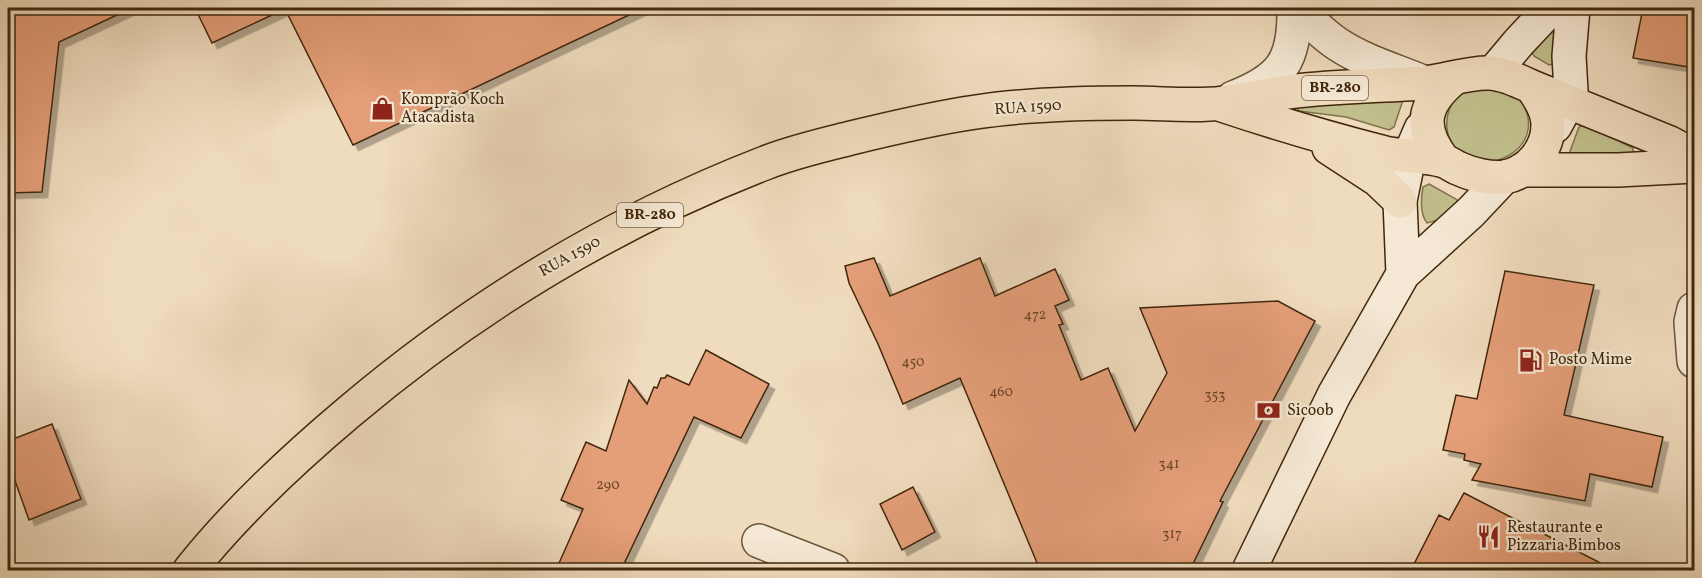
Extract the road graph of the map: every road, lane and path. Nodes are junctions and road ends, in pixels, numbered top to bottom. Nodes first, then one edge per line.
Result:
1 (1295, 8) edge
2 (1555, 8) edge
3 (1493, 73) junction
4 (1532, 87) junction
5 (1436, 90) junction
6 (1568, 102) junction
7 (1217, 104) junction
8 (1305, 132) junction
9 (1545, 143) junction
10 (1695, 156) edge
11 (1409, 157) junction
12 (1443, 160) junction
13 (1695, 166) edge
14 (1513, 174) junction
15 (1400, 201) junction
16 (1402, 274) junction
17 (1695, 309) edge
18 (1695, 361) edge
19 (759, 541) dead end
20 (190, 570) edge
21 (833, 570) edge
22 (1249, 570) edge

1 - 5 street
1 - 7 street
2 - 3 street
2 - 6 street
3 - 4 highway
3 - 5 highway
4 - 6 highway
4 - 9 highway
5 - 7 highway, BR-280
5 - 11 street
5 - 12 highway
6 - 9 street
6 - 10 highway
7 - 8 highway, BR-280
7 - 20 highway, RUA 1590 / BR-280
8 - 11 highway, BR-280
8 - 15 highway
9 - 14 highway
11 - 12 highway, BR-280
11 - 15 street
12 - 14 highway
13 - 14 highway
14 - 16 street
15 - 16 street
16 - 22 street
17 - 18 street
19 - 21 street

